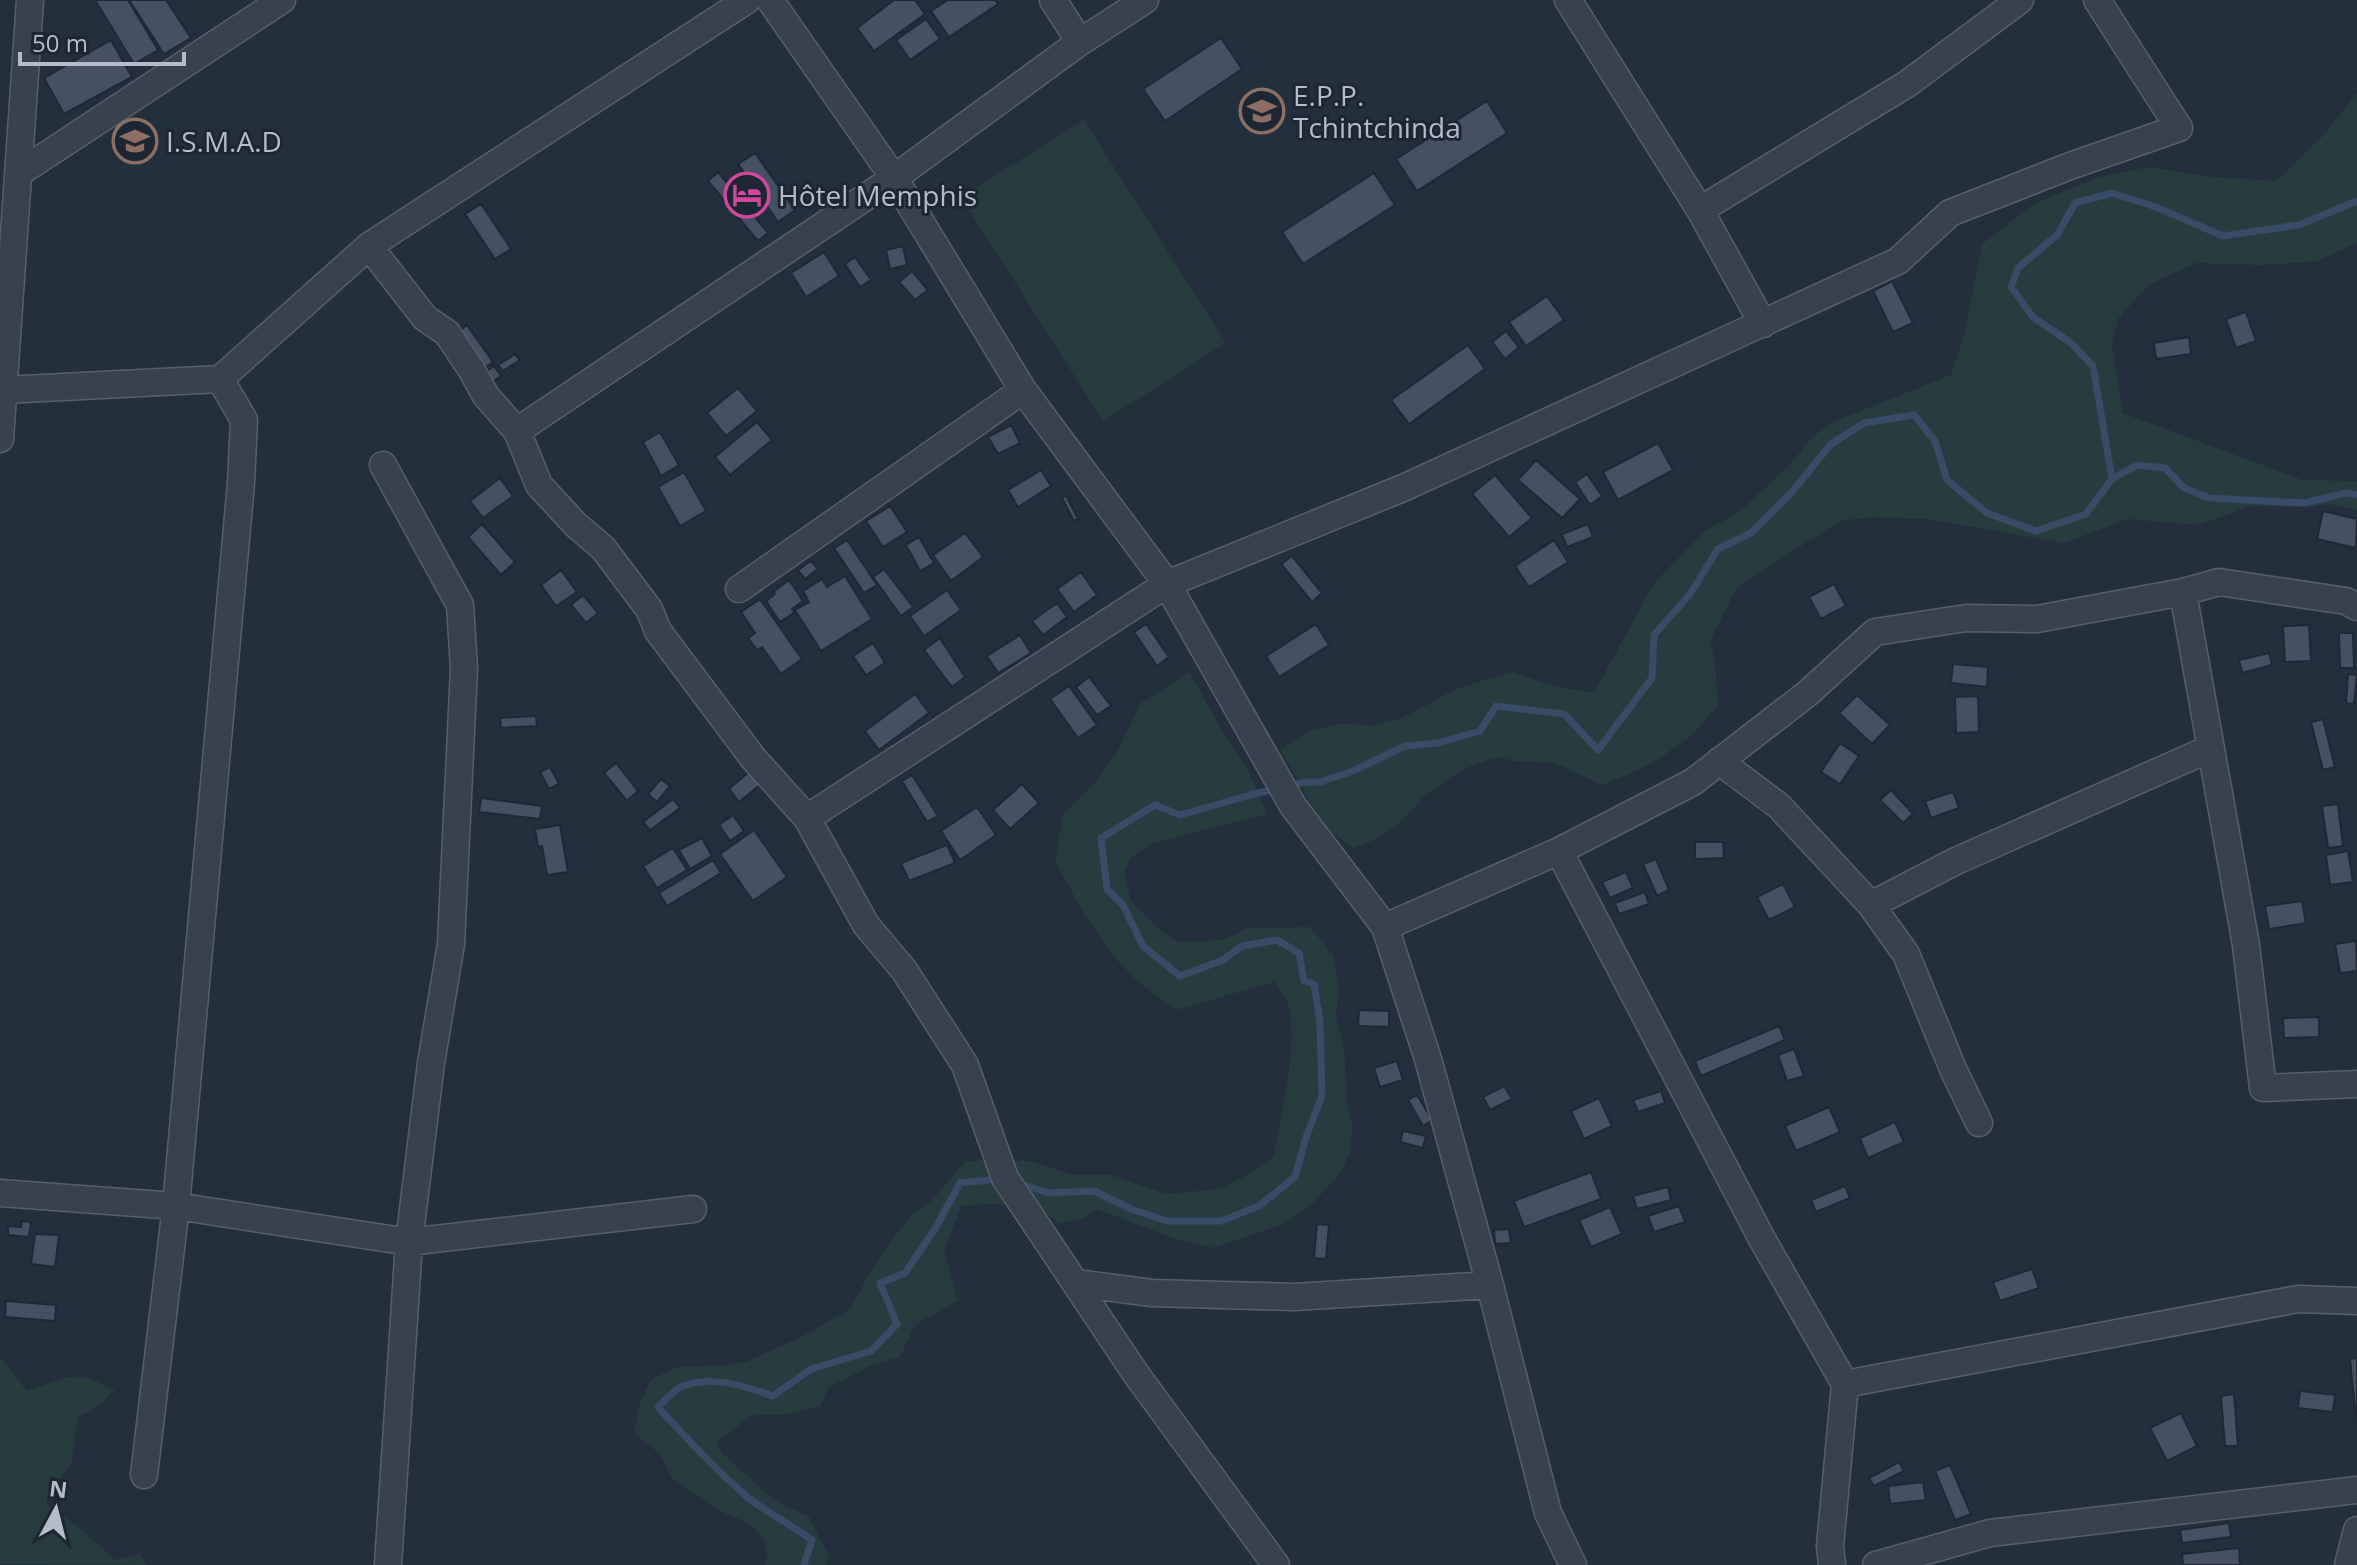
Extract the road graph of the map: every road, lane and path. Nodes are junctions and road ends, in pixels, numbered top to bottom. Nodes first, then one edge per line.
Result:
1 (30, 0) edge
2 (282, 0) edge
3 (747, 0) edge
4 (770, 0) edge
5 (1053, 0) edge
6 (1145, 0) edge
7 (1568, 0) edge
8 (2020, 0) edge
9 (2097, 0) edge
10 (1080, 42) junction
11 (19, 173) junction
12 (894, 178) junction
13 (1700, 210) junction
14 (369, 246) junction
15 (1763, 324) junction
16 (220, 379) junction
17 (4, 390) junction
18 (1023, 390) junction
19 (517, 431) junction
20 (0, 439) edge
21 (383, 465) dead end
22 (1167, 584) junction
23 (739, 589) dead end
24 (2183, 592) junction
25 (2357, 607) edge
26 (2209, 749) junction
27 (1719, 761) junction
28 (807, 818) junction
29 (1559, 851) junction
30 (1871, 905) junction
31 (1385, 927) junction
32 (2357, 1084) edge
33 (1979, 1123) dead end
34 (0, 1193) edge
35 (176, 1206) junction
36 (693, 1209) dead end
37 (409, 1242) junction
38 (1076, 1283) junction
39 (1490, 1285) junction
40 (2357, 1301) edge
41 (1845, 1384) junction
42 (144, 1475) dead end
43 (2357, 1490) edge
44 (2357, 1530) edge
45 (388, 1565) edge
46 (1276, 1565) edge
47 (1573, 1565) edge
48 (1832, 1565) edge
49 (1876, 1565) edge
50 (2348, 1565) edge

1 - 11 street
2 - 11 street
3 - 14 street
4 - 12 street
5 - 10 street
6 - 10 street
7 - 13 street
8 - 13 street
9 - 15 street
10 - 12 street
11 - 17 street
12 - 18 street
12 - 19 street
13 - 15 street
14 - 16 street
14 - 19 street
15 - 22 street
16 - 17 street
16 - 35 street
17 - 20 street
18 - 22 street
18 - 23 street
19 - 28 street
21 - 37 street
22 - 28 street
22 - 31 street
24 - 25 street
24 - 26 street
24 - 27 street
26 - 30 street
26 - 32 street
27 - 29 street
27 - 30 street
28 - 38 street
29 - 31 street
29 - 41 street
30 - 33 street
31 - 39 street
34 - 35 street
35 - 37 street
35 - 42 street
36 - 37 street
37 - 45 street
38 - 39 street
38 - 46 street
39 - 47 street
40 - 41 street
41 - 48 street
43 - 49 street
44 - 50 street

